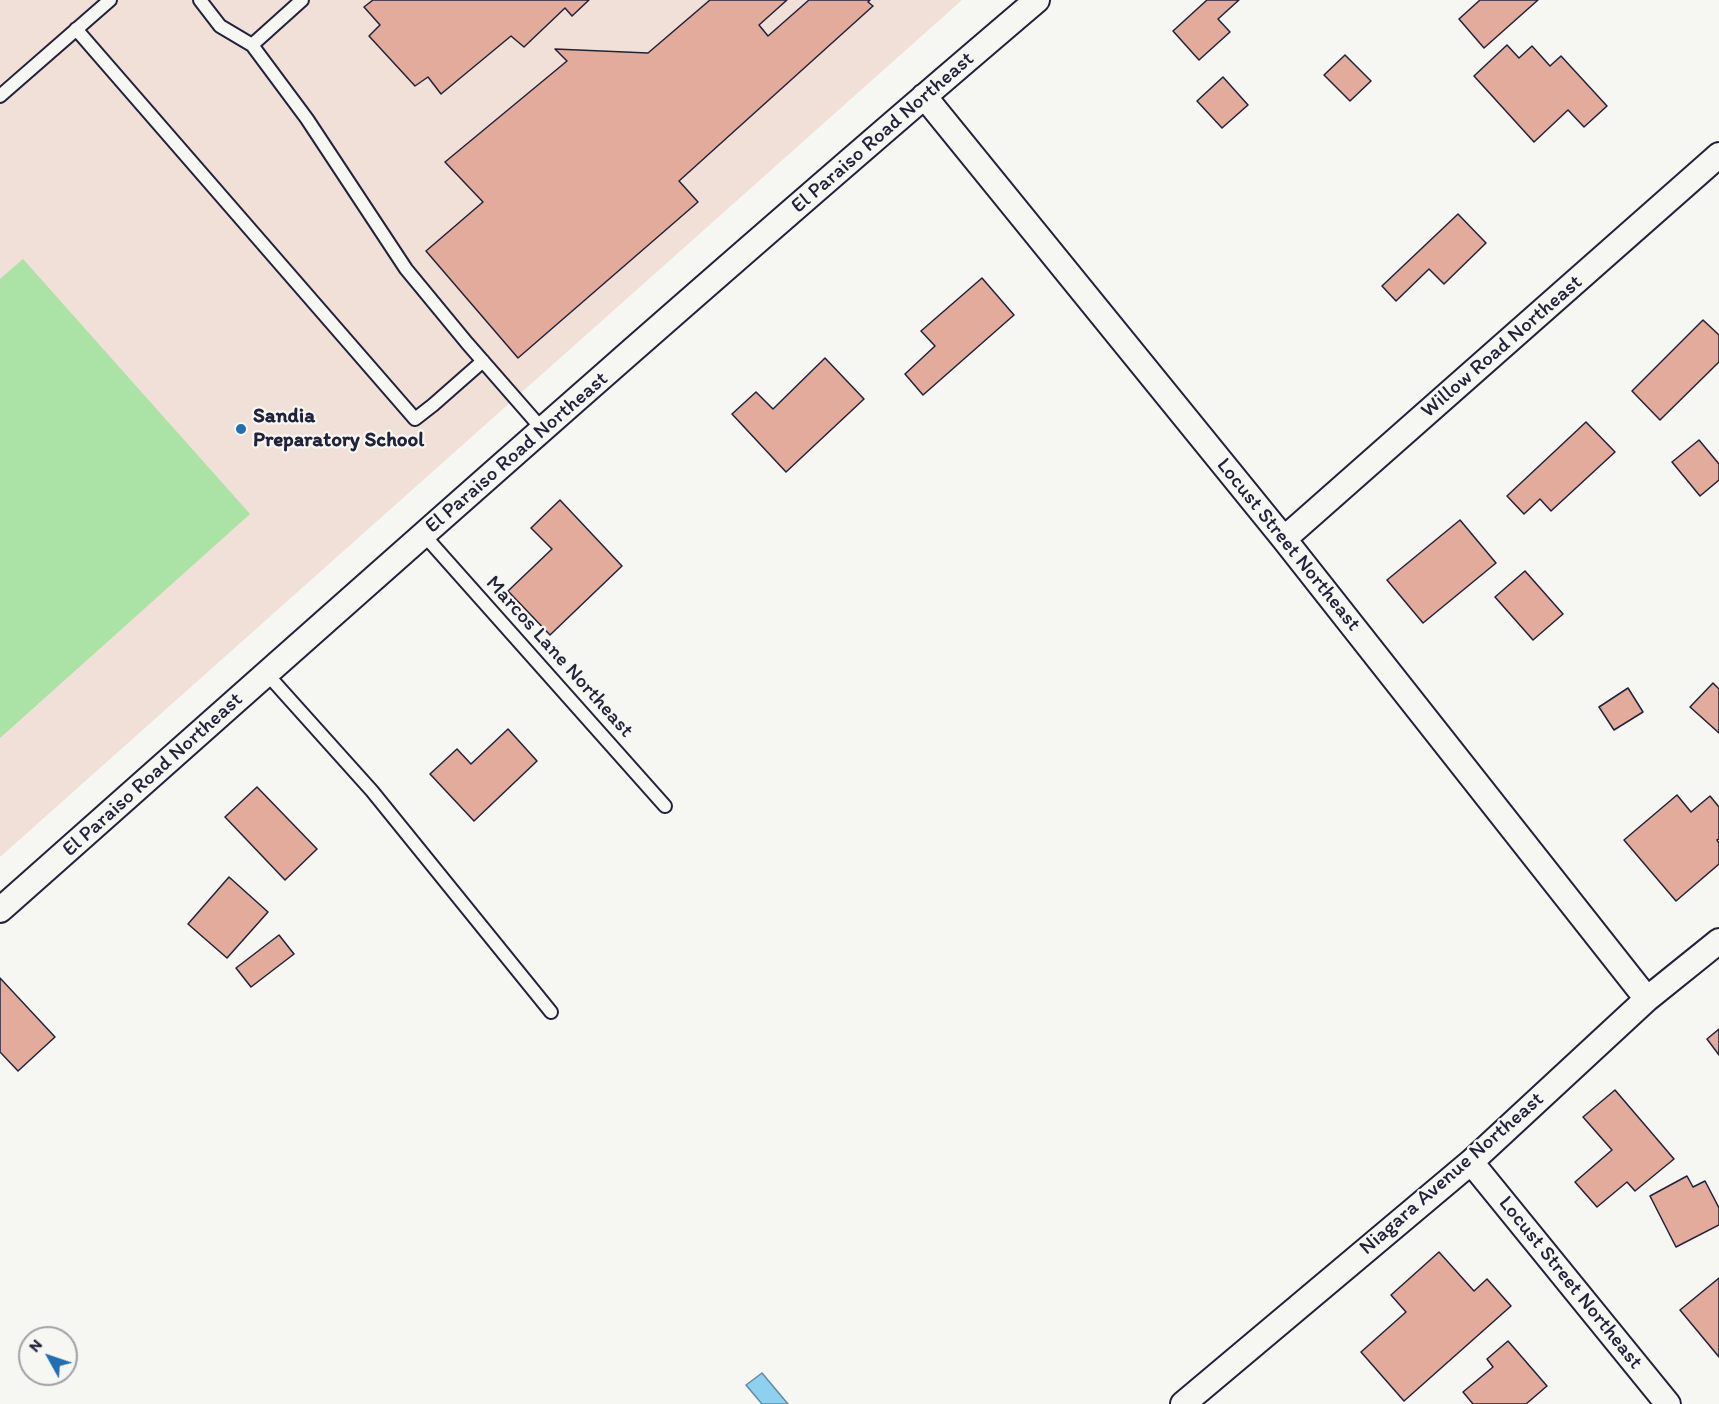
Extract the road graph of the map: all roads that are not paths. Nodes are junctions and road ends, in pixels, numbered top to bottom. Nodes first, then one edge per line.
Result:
1 (110, 0) edge
2 (200, 0) edge
3 (302, 0) edge
4 (1037, 0) edge
5 (76, 29) junction
6 (252, 45) junction
7 (0, 96) edge
8 (924, 96) junction
9 (1719, 155) edge
10 (483, 360) junction
11 (543, 430) junction
12 (424, 535) junction
13 (1284, 539) junction
14 (267, 674) junction
15 (665, 806) dead end
16 (0, 910) edge
17 (1719, 941) edge
18 (1647, 999) junction
19 (550, 1012) dead end
20 (1471, 1162) junction
21 (1182, 1404) edge
22 (1668, 1404) edge

1 - 5 lane
2 - 6 lane
3 - 6 lane
4 - 8 street, El Paraiso Road Northeast
5 - 7 lane
5 - 10 lane
6 - 10 lane
8 - 11 street, El Paraiso Road Northeast
8 - 13 street, Locust Street Northeast
9 - 13 street, Willow Road Northeast
10 - 11 lane
11 - 12 street, El Paraiso Road Northeast
12 - 14 street, El Paraiso Road Northeast
12 - 15 lane, Marcos Lane Northeast
13 - 18 street, Locust Street Northeast
14 - 16 street, El Paraiso Road Northeast
14 - 19 lane
17 - 18 street, Niagara Avenue Northeast
18 - 20 street, Niagara Avenue Northeast
20 - 21 street, Niagara Avenue Northeast
20 - 22 street, Locust Street Northeast

